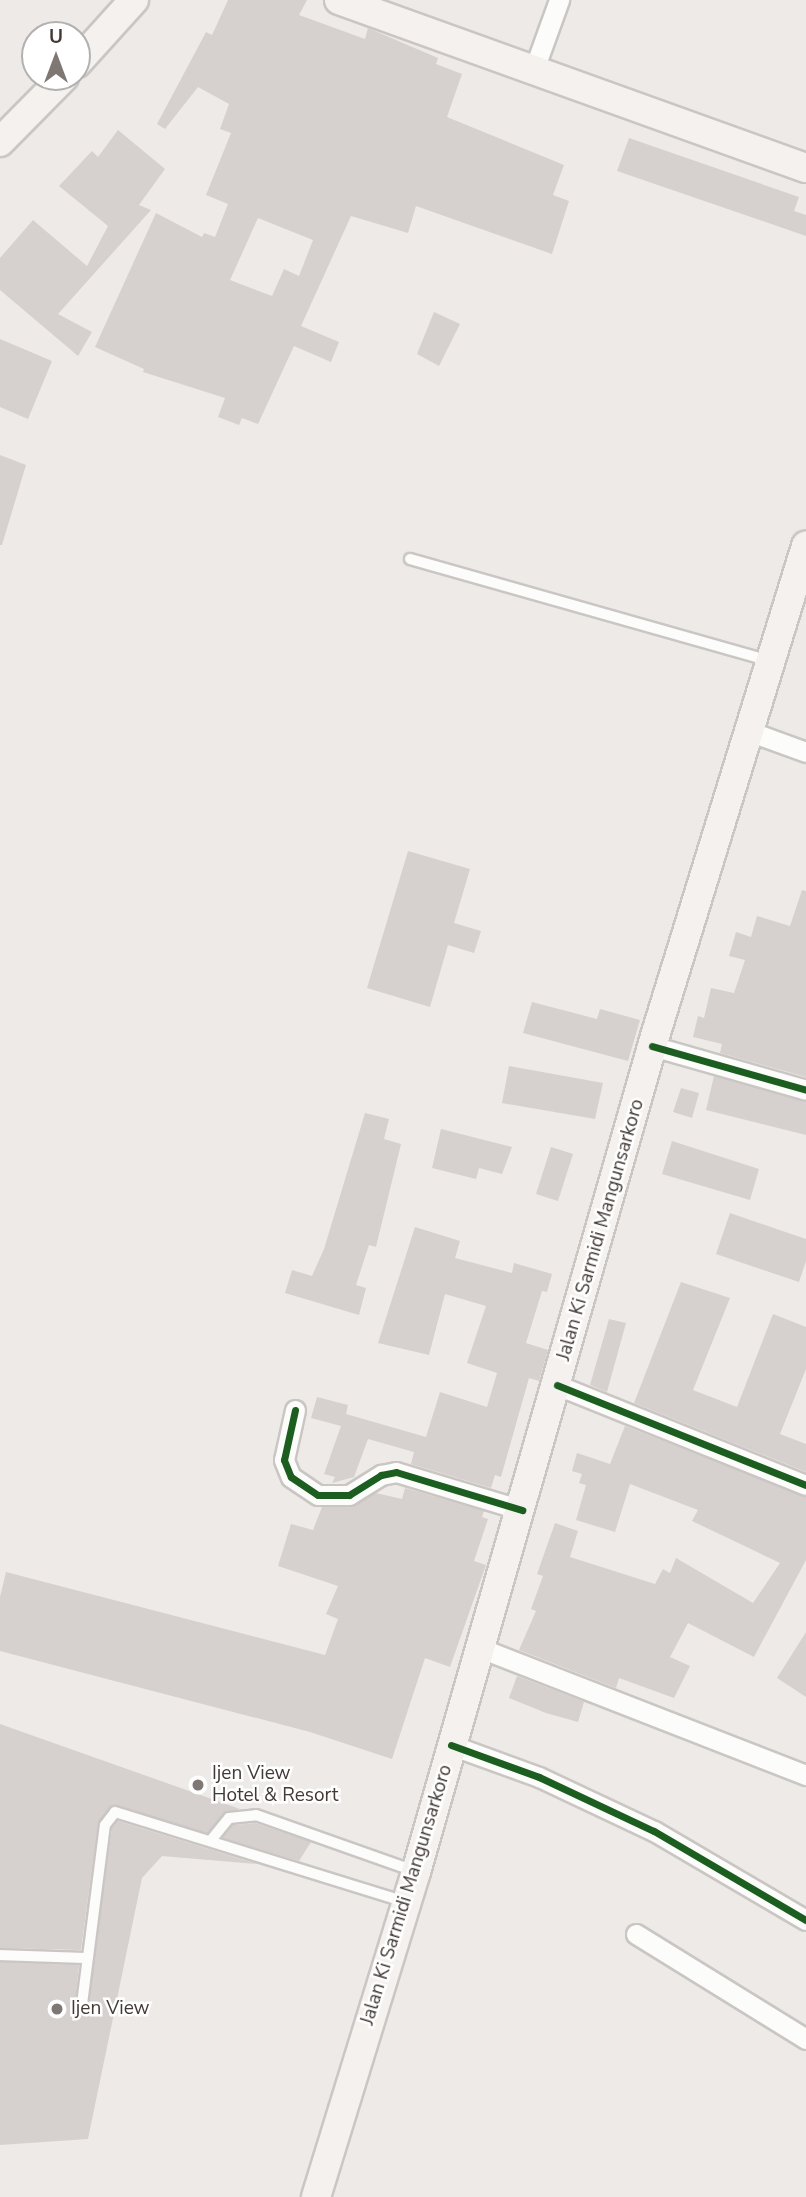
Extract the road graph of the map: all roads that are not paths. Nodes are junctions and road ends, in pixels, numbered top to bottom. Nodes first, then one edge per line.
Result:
1 (134, 0) edge
2 (340, 0) edge
3 (559, 0) edge
4 (91, 48) edge
5 (533, 72) junction
6 (50, 91) edge
7 (0, 142) edge
8 (806, 168) edge
9 (806, 546) edge
10 (410, 559) dead end
11 (773, 662) junction
12 (751, 732) junction
13 (806, 752) edge
14 (652, 1046) junction
15 (806, 1090) edge
16 (557, 1385) junction
17 (295, 1410) dead end
18 (806, 1485) edge
19 (522, 1510) junction
20 (480, 1648) junction
21 (451, 1745) junction
22 (806, 1774) edge
23 (212, 1839) junction
24 (416, 1872) junction
25 (407, 1903) junction
26 (806, 1920) edge
27 (636, 1934) dead end
28 (0, 1955) edge
29 (88, 1958) junction
30 (82, 2004) dead end
31 (806, 2039) edge
32 (316, 2197) edge

1 - 4 main road
2 - 5 main road
3 - 5 street
5 - 8 main road
6 - 7 main road
9 - 11 main road, Jalan Ki Sarmidi Mangunsarkoro
10 - 11 lane
11 - 12 main road, Jalan Ki Sarmidi Mangunsarkoro
12 - 13 street
12 - 14 main road, Jalan Ki Sarmidi Mangunsarkoro
14 - 15 street
14 - 16 main road, Jalan Ki Sarmidi Mangunsarkoro
16 - 18 street
16 - 19 main road, Jalan Ki Sarmidi Mangunsarkoro
17 - 19 street
19 - 20 main road, Jalan Ki Sarmidi Mangunsarkoro
20 - 21 main road, Jalan Ki Sarmidi Mangunsarkoro
20 - 22 street
21 - 24 main road, Jalan Ki Sarmidi Mangunsarkoro
21 - 26 street
23 - 24 lane
23 - 25 lane
23 - 29 lane
24 - 25 main road, Jalan Ki Sarmidi Mangunsarkoro
25 - 32 main road, Jalan Ki Sarmidi Mangunsarkoro
27 - 31 street
28 - 29 lane
29 - 30 lane

